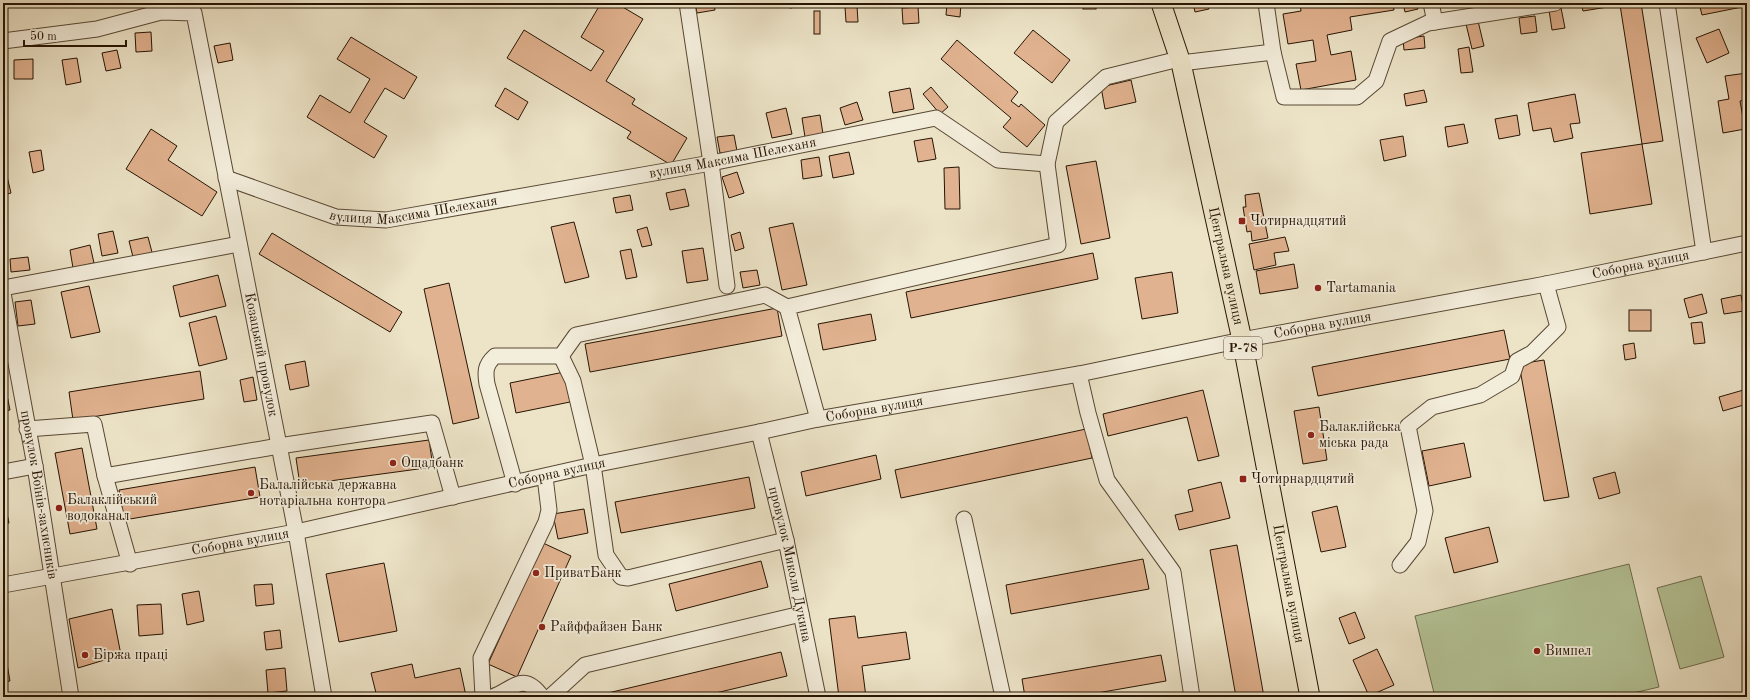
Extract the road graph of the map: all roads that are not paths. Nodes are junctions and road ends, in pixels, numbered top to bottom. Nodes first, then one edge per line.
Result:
1 (686, 3) edge
2 (1161, 3) edge
3 (1266, 3) edge
4 (1430, 3) edge
5 (1555, 3) edge
6 (1667, 3) edge
7 (1435, 22) junction
8 (3, 41) edge
9 (1273, 52) junction
10 (1180, 61) junction
11 (711, 163) junction
12 (1047, 164) junction
13 (226, 178) junction
14 (239, 244) junction
15 (1747, 244) edge
16 (1704, 252) junction
17 (1546, 284) junction
18 (728, 286) dead end
19 (3, 288) edge
20 (3, 293) edge
21 (787, 307) junction
22 (1242, 340) junction
23 (561, 356) junction
24 (1079, 374) junction
25 (818, 418) junction
26 (27, 429) junction
27 (759, 432) junction
28 (279, 446) junction
29 (593, 465) junction
30 (35, 466) junction
31 (3, 472) edge
32 (105, 476) junction
33 (545, 477) junction
34 (515, 484) junction
35 (453, 497) junction
36 (964, 519) dead end
37 (296, 532) junction
38 (786, 540) junction
39 (130, 564) junction
40 (1400, 565) dead end
41 (52, 577) junction
42 (3, 585) edge
43 (801, 614) junction
44 (71, 697) edge
45 (324, 697) edge
46 (483, 697) edge
47 (492, 697) edge
48 (542, 697) edge
49 (550, 697) edge
50 (818, 697) edge
51 (1003, 697) edge
52 (1192, 697) edge
53 (1310, 697) edge

1 - 11 street
2 - 10 main road, Центральна вулиця / Р-78
3 - 9 street
4 - 7 street
5 - 7 street
6 - 16 street
7 - 9 street
8 - 13 street, Козацький провулок
9 - 10 street
10 - 12 street
10 - 22 main road, Центральна вулиця / Р-78
11 - 12 street, вулиця Максима Шелеханя
11 - 13 street, вулиця Максима Шелеханя
11 - 18 street
12 - 21 street
13 - 14 street, Козацький провулок
14 - 19 street
14 - 28 street, Козацький провулок
15 - 16 street, Соборна вулиця
16 - 17 street, Соборна вулиця
17 - 22 street, Соборна вулиця
17 - 40 street
20 - 26 street, провулок Воїнів-захисників
21 - 23 street
21 - 25 street
22 - 24 street, Соборна вулиця
22 - 53 main road, Центральна вулиця / Р-78
23 - 29 street
23 - 34 street
24 - 25 street, Соборна вулиця
24 - 52 street
25 - 27 street, Соборна вулиця
26 - 30 street, провулок Воїнів-захисників
26 - 32 street
27 - 29 street, Соборна вулиця
27 - 38 street, провулок Миколи Дукина
28 - 32 street
28 - 35 street
28 - 37 street, Козацький провулок
29 - 33 street, Соборна вулиця
29 - 38 street
30 - 31 street
30 - 41 street, провулок Воїнів-захисників
32 - 39 street
33 - 34 street, Соборна вулиця
33 - 46 street
34 - 35 street, Соборна вулиця
35 - 37 street, Соборна вулиця
36 - 51 street
37 - 39 street, Соборна вулиця
37 - 45 street, Козацький провулок
38 - 43 street, провулок Миколи Дукина
39 - 41 street, Соборна вулиця
41 - 42 street, Соборна вулиця
41 - 44 street, провулок Воїнів-захисників
43 - 49 street
43 - 50 street, провулок Миколи Дукина
47 - 48 street

